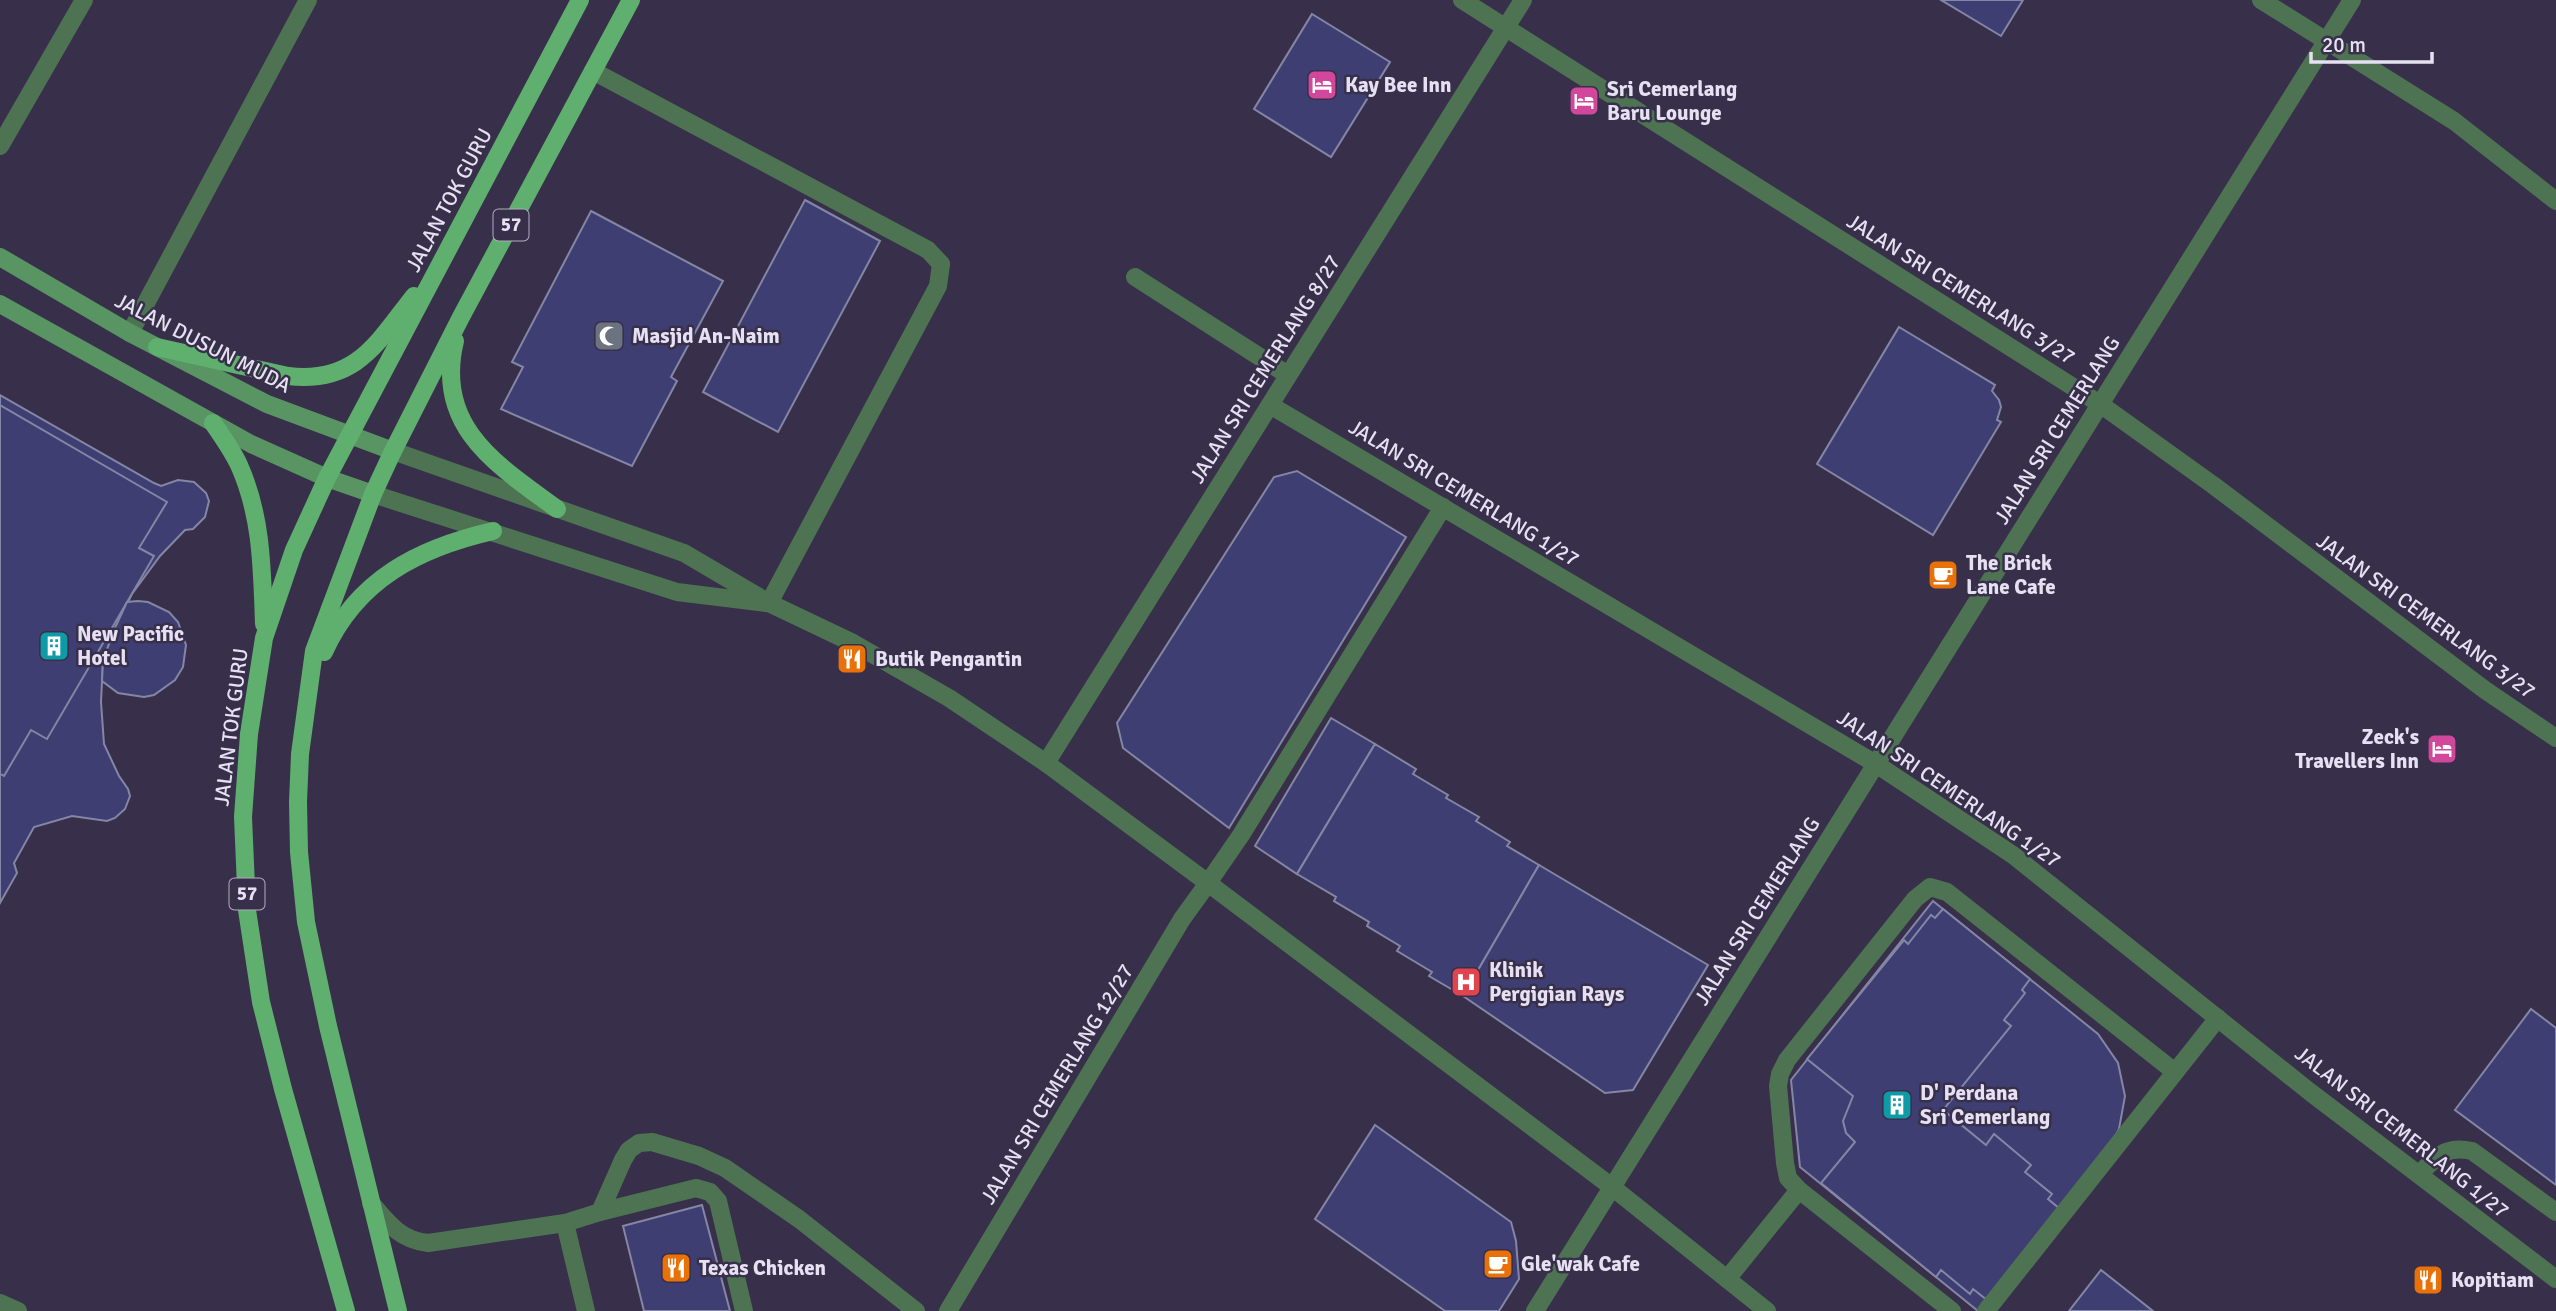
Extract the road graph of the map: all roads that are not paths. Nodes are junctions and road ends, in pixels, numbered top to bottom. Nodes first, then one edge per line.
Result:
1 (84, 0) edge
2 (308, 0) edge
3 (631, 0) edge
4 (1462, 0) edge
5 (1523, 0) edge
6 (2261, 0) edge
7 (2352, 0) edge
8 (577, 1) edge
9 (1506, 27) junction
10 (2326, 41) junction
11 (593, 71) junction
12 (0, 146) edge
13 (2556, 201) edge
14 (0, 257) edge
15 (443, 259) junction
16 (1135, 277) dead end
17 (0, 304) edge
18 (461, 317) junction
19 (130, 333) junction
20 (157, 347) junction
21 (1288, 375) junction
22 (2100, 404) junction
23 (1270, 405) junction
24 (213, 423) junction
25 (349, 436) junction
26 (393, 451) junction
27 (327, 478) junction
28 (373, 494) junction
29 (1443, 507) junction
30 (557, 509) junction
31 (493, 531) junction
32 (769, 603) junction
33 (264, 638) junction
34 (308, 686) junction
35 (2556, 738) edge
36 (1046, 763) junction
37 (1876, 764) junction
38 (1208, 883) junction
39 (2218, 1018) junction
40 (2175, 1072) junction
41 (2419, 1174) junction
42 (1612, 1187) junction
43 (1800, 1190) junction
44 (371, 1203) junction
45 (600, 1212) junction
46 (2556, 1212) edge
47 (565, 1223) junction
48 (1727, 1279) junction
49 (2556, 1279) edge
50 (0, 1303) edge
51 (18, 1311) edge
52 (346, 1311) edge
53 (398, 1311) edge
54 (586, 1311) edge
55 (744, 1311) edge
56 (916, 1311) edge
57 (948, 1311) edge
58 (1535, 1311) edge
59 (1767, 1311) edge
60 (1952, 1311) edge
61 (1986, 1311) edge

1 - 12 street
2 - 19 street
3 - 11 main road, 57
4 - 9 street, JALAN SRI CEMERLANG 3/27
5 - 9 street, JALAN SRI CEMERLANG 8/27
6 - 10 street
7 - 10 street, JALAN SRI CEMERLANG
8 - 15 main road, JALAN TOK GURU / 57
9 - 21 street, JALAN SRI CEMERLANG 8/27
9 - 22 street, JALAN SRI CEMERLANG 3/27
10 - 13 street
10 - 22 street, JALAN SRI CEMERLANG
11 - 18 main road, 57
11 - 32 street
14 - 19 main road, JALAN DUSUN MUDA
15 - 20 main road
15 - 25 main road, JALAN TOK GURU / 57
16 - 21 street
17 - 24 main road
18 - 26 main road, 57
18 - 30 main road
19 - 20 main road, JALAN DUSUN MUDA
20 - 25 main road, JALAN DUSUN MUDA
21 - 23 street, JALAN SRI CEMERLANG 8/27
22 - 35 street, JALAN SRI CEMERLANG 3/27
22 - 37 street, JALAN SRI CEMERLANG
23 - 29 street, JALAN SRI CEMERLANG 1/27
23 - 36 street, JALAN SRI CEMERLANG 8/27
24 - 27 main road
24 - 33 main road
25 - 26 main road, JALAN DUSUN MUDA
25 - 27 main road, JALAN TOK GURU
26 - 28 main road, 57
26 - 30 street
27 - 28 main road
27 - 33 main road, JALAN TOK GURU / 57
28 - 31 street
28 - 34 main road, 57
29 - 37 street, JALAN SRI CEMERLANG 1/27
29 - 38 street, JALAN SRI CEMERLANG 12/27
30 - 32 street
31 - 32 street
31 - 34 main road
32 - 36 street
33 - 52 main road, JALAN TOK GURU / 57
34 - 44 main road, 57
36 - 38 street
37 - 39 street, JALAN SRI CEMERLANG 1/27
37 - 42 street, JALAN SRI CEMERLANG
38 - 42 street
38 - 57 street, JALAN SRI CEMERLANG 12/27
39 - 40 street
39 - 41 street, JALAN SRI CEMERLANG 1/27
40 - 43 street
40 - 61 street
41 - 46 street
41 - 49 street, JALAN SRI CEMERLANG 1/27
42 - 48 street
42 - 58 street, JALAN SRI CEMERLANG
43 - 48 street
43 - 60 street
44 - 47 street
44 - 53 main road, 57
45 - 47 street
45 - 55 street
45 - 56 street
47 - 54 street
48 - 59 street
50 - 51 street

